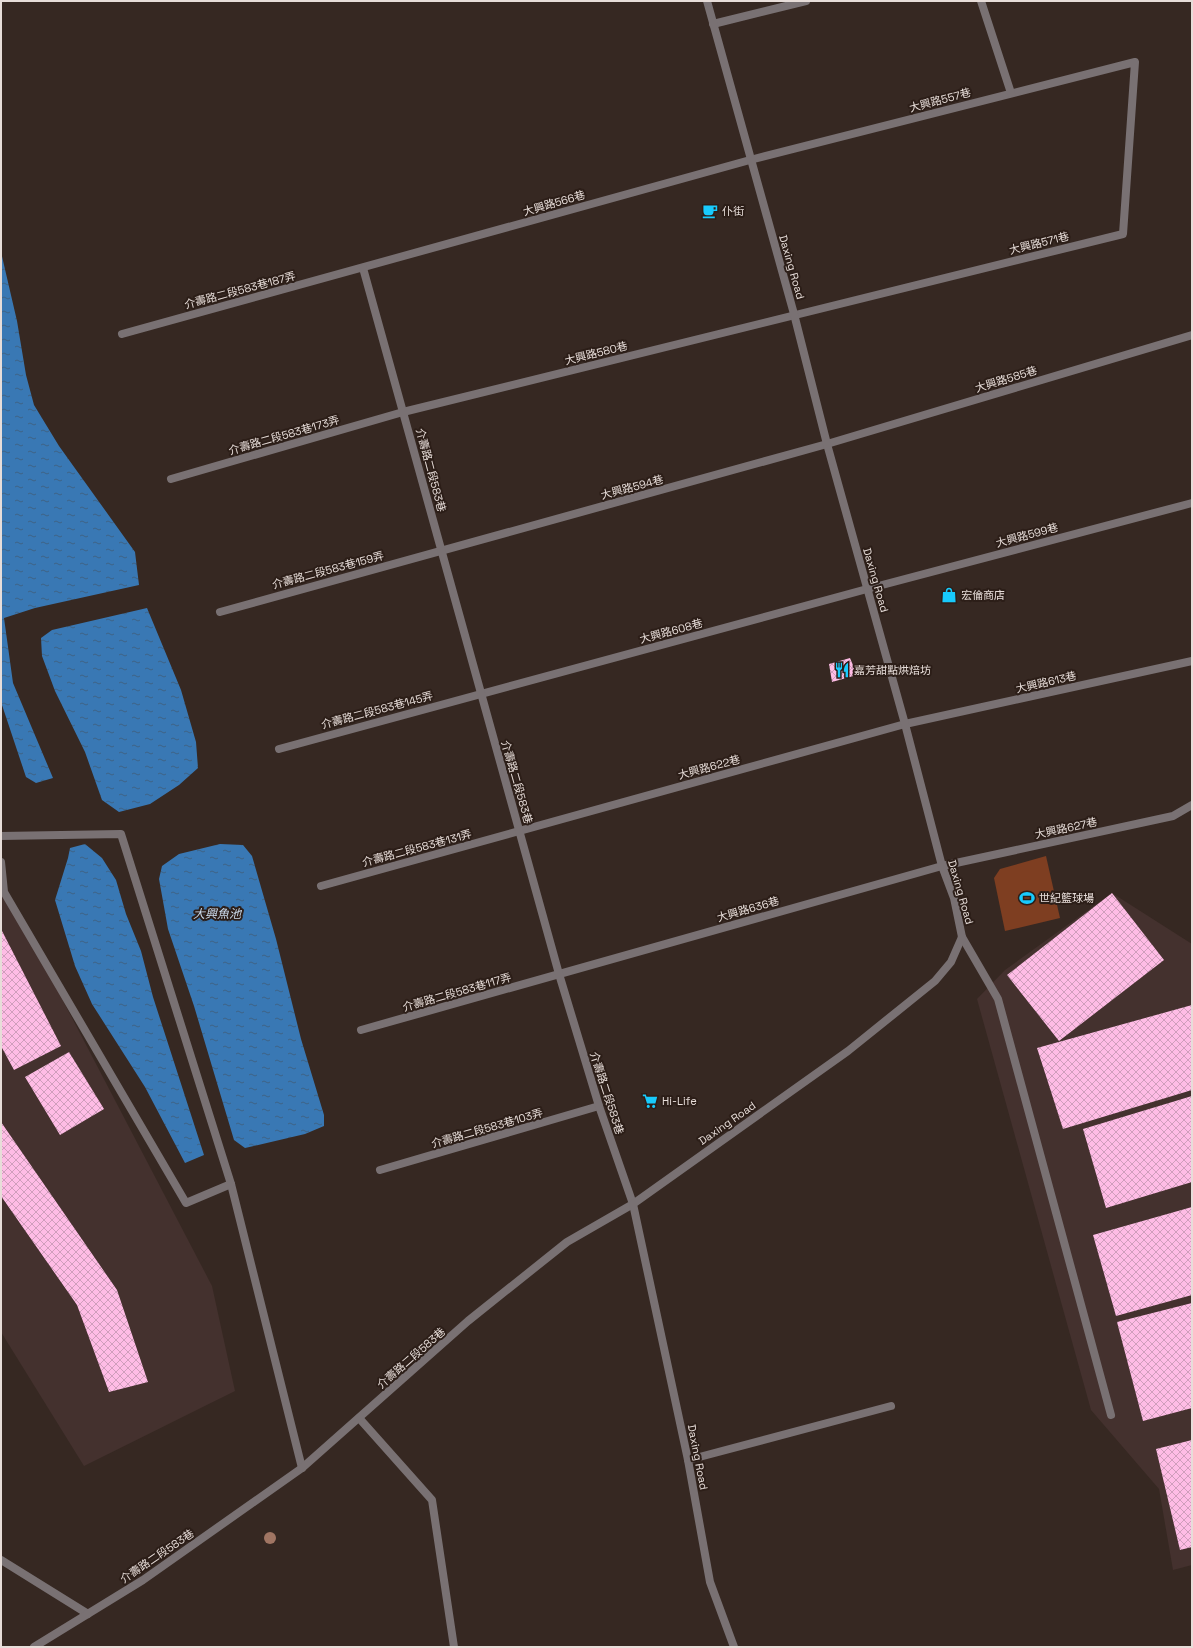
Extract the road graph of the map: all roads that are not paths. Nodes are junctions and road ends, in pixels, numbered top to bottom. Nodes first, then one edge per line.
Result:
1 (707, 1) edge
2 (806, 1) edge
3 (981, 1) edge
4 (713, 24) junction
5 (1135, 62) joint
6 (1011, 92) junction
7 (750, 160) junction
8 (363, 268) junction
9 (794, 314) junction
10 (122, 334) dead end
11 (1192, 334) edge
12 (403, 412) junction
13 (827, 444) junction
14 (171, 479) dead end
15 (1192, 503) edge
16 (442, 550) junction
17 (867, 589) junction
18 (220, 612) dead end
19 (1192, 661) edge
20 (481, 694) junction
21 (905, 724) junction
22 (279, 748) dead end
23 (1192, 805) edge
24 (519, 831) junction
25 (1, 836) edge
26 (1, 862) edge
27 (942, 866) junction
28 (321, 886) dead end
29 (962, 937) junction
30 (559, 974) junction
31 (361, 1030) dead end
32 (599, 1106) junction
33 (380, 1170) dead end
34 (231, 1184) junction
35 (633, 1204) junction
36 (891, 1406) dead end
37 (1111, 1415) dead end
38 (359, 1418) junction
39 (688, 1460) junction
40 (302, 1468) junction
41 (1, 1560) edge
42 (88, 1614) junction
43 (34, 1647) edge
44 (454, 1647) edge
45 (734, 1647) edge

1 - 4 street, Daxing Road
2 - 4 street
3 - 6 street
4 - 7 street, Daxing Road
5 - 6 street, 大興路557巷
5 - 9 street, 大興路571巷
6 - 7 street, 大興路557巷
7 - 8 street, 大興路566巷
7 - 9 street, Daxing Road
8 - 10 street, 介壽路二段583巷187弄
8 - 12 street, 介壽路二段583巷
9 - 12 street, 大興路580巷
9 - 13 street, Daxing Road
11 - 13 street, 大興路585巷
12 - 14 street, 介壽路二段583巷173弄
12 - 16 street, 介壽路二段583巷
13 - 16 street, 大興路594巷
13 - 17 street, Daxing Road
15 - 17 street, 大興路599巷
16 - 18 street, 介壽路二段583巷159弄
16 - 20 street, 介壽路二段583巷
17 - 20 street, 大興路608巷
17 - 21 street, Daxing Road
19 - 21 street, 大興路613巷
20 - 22 street, 介壽路二段583巷145弄
20 - 24 street, 介壽路二段583巷
21 - 24 street, 大興路622巷
21 - 27 street, Daxing Road
23 - 27 street, 大興路627巷
24 - 28 street, 介壽路二段583巷131弄
24 - 30 street, 介壽路二段583巷
25 - 34 street
26 - 34 street
27 - 29 street, Daxing Road
27 - 30 street, 大興路636巷
29 - 35 street, Daxing Road
29 - 37 street
30 - 31 street, 介壽路二段583巷117弄
30 - 32 street, 介壽路二段583巷
32 - 33 street, 介壽路二段583巷103弄
32 - 35 street, 介壽路二段583巷
34 - 40 street
35 - 38 street, 介壽路二段583巷
35 - 39 street, Daxing Road
36 - 39 street
38 - 40 street, 介壽路二段583巷
38 - 44 street
39 - 45 street, Daxing Road
40 - 42 street, 介壽路二段583巷
41 - 42 street
42 - 43 street, 介壽路二段583巷

